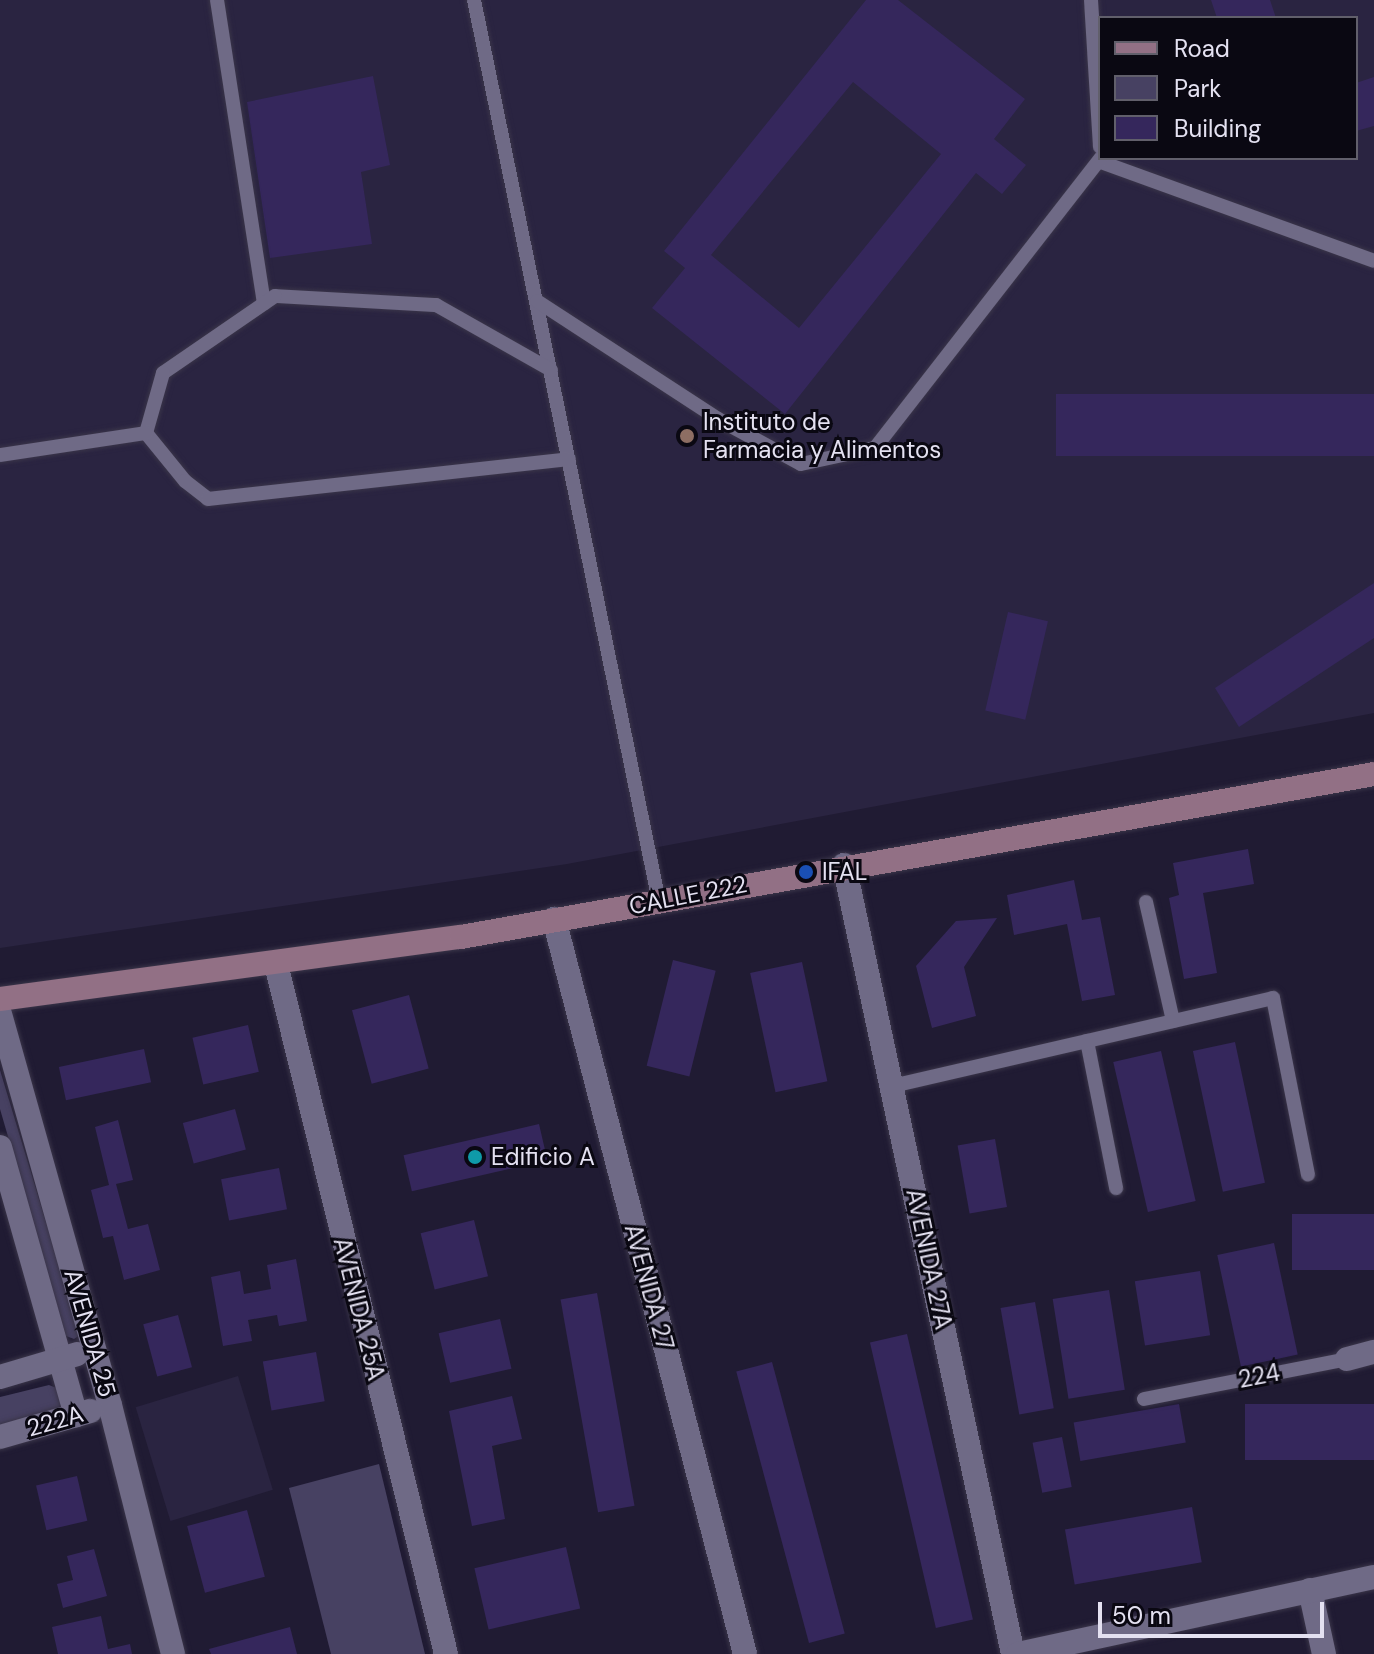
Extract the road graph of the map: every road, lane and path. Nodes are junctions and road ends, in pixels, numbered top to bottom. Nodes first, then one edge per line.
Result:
1 (217, 0) edge
2 (474, 0) edge
3 (1091, 0) edge
4 (1098, 109) edge
5 (1098, 160) edge
6 (1111, 160) edge
7 (1374, 261) edge
8 (537, 301) junction
9 (264, 303) junction
10 (551, 370) junction
11 (146, 433) junction
12 (0, 455) edge
13 (569, 459) junction
14 (1374, 774) edge
15 (844, 865) junction
16 (659, 901) junction
17 (1146, 902) dead end
18 (554, 919) junction
19 (276, 964) junction
20 (0, 999) edge
21 (0, 1014) edge
22 (1173, 1021) junction
23 (1087, 1041) junction
24 (6, 1061) edge
25 (892, 1086) junction
26 (0, 1147) edge
27 (1308, 1175) dead end
28 (1116, 1188) dead end
29 (95, 1349) junction
30 (1374, 1352) edge
31 (61, 1359) junction
32 (1347, 1359) joint
33 (0, 1377) edge
34 (1144, 1399) dead end
35 (110, 1405) junction
36 (76, 1415) junction
37 (0, 1437) edge
38 (1374, 1577) edge
39 (1310, 1590) junction
40 (173, 1654) edge
41 (446, 1654) edge
42 (745, 1654) edge
43 (1016, 1654) edge
44 (1324, 1654) edge

1 - 9 lane
2 - 8 lane
3 - 4 lane
5 - 8 lane
6 - 7 lane
8 - 10 lane
9 - 10 lane
9 - 11 lane
10 - 13 lane
11 - 12 lane
11 - 13 lane
13 - 16 lane
14 - 15 main road, CALLE 222
15 - 16 main road, CALLE 222
15 - 25 street, AVENIDA 27A
16 - 18 main road, CALLE 222
17 - 22 lane
18 - 19 main road, CALLE 222
18 - 42 street, AVENIDA 27
19 - 20 main road, CALLE 222
19 - 41 street, AVENIDA 25A
21 - 24 street, AVENIDA 25
22 - 23 lane
22 - 27 lane
23 - 25 lane
23 - 28 lane
24 - 29 street, AVENIDA 25
25 - 43 street, AVENIDA 27A
26 - 31 street, AVENIDA 25
29 - 31 street
29 - 35 street, AVENIDA 25
30 - 32 street, 224
31 - 33 street
31 - 36 street, AVENIDA 25
32 - 34 lane, 224
35 - 36 street, 222A
35 - 40 street, AVENIDA 25
36 - 37 street, 222A
38 - 39 street
39 - 43 street
39 - 44 street

